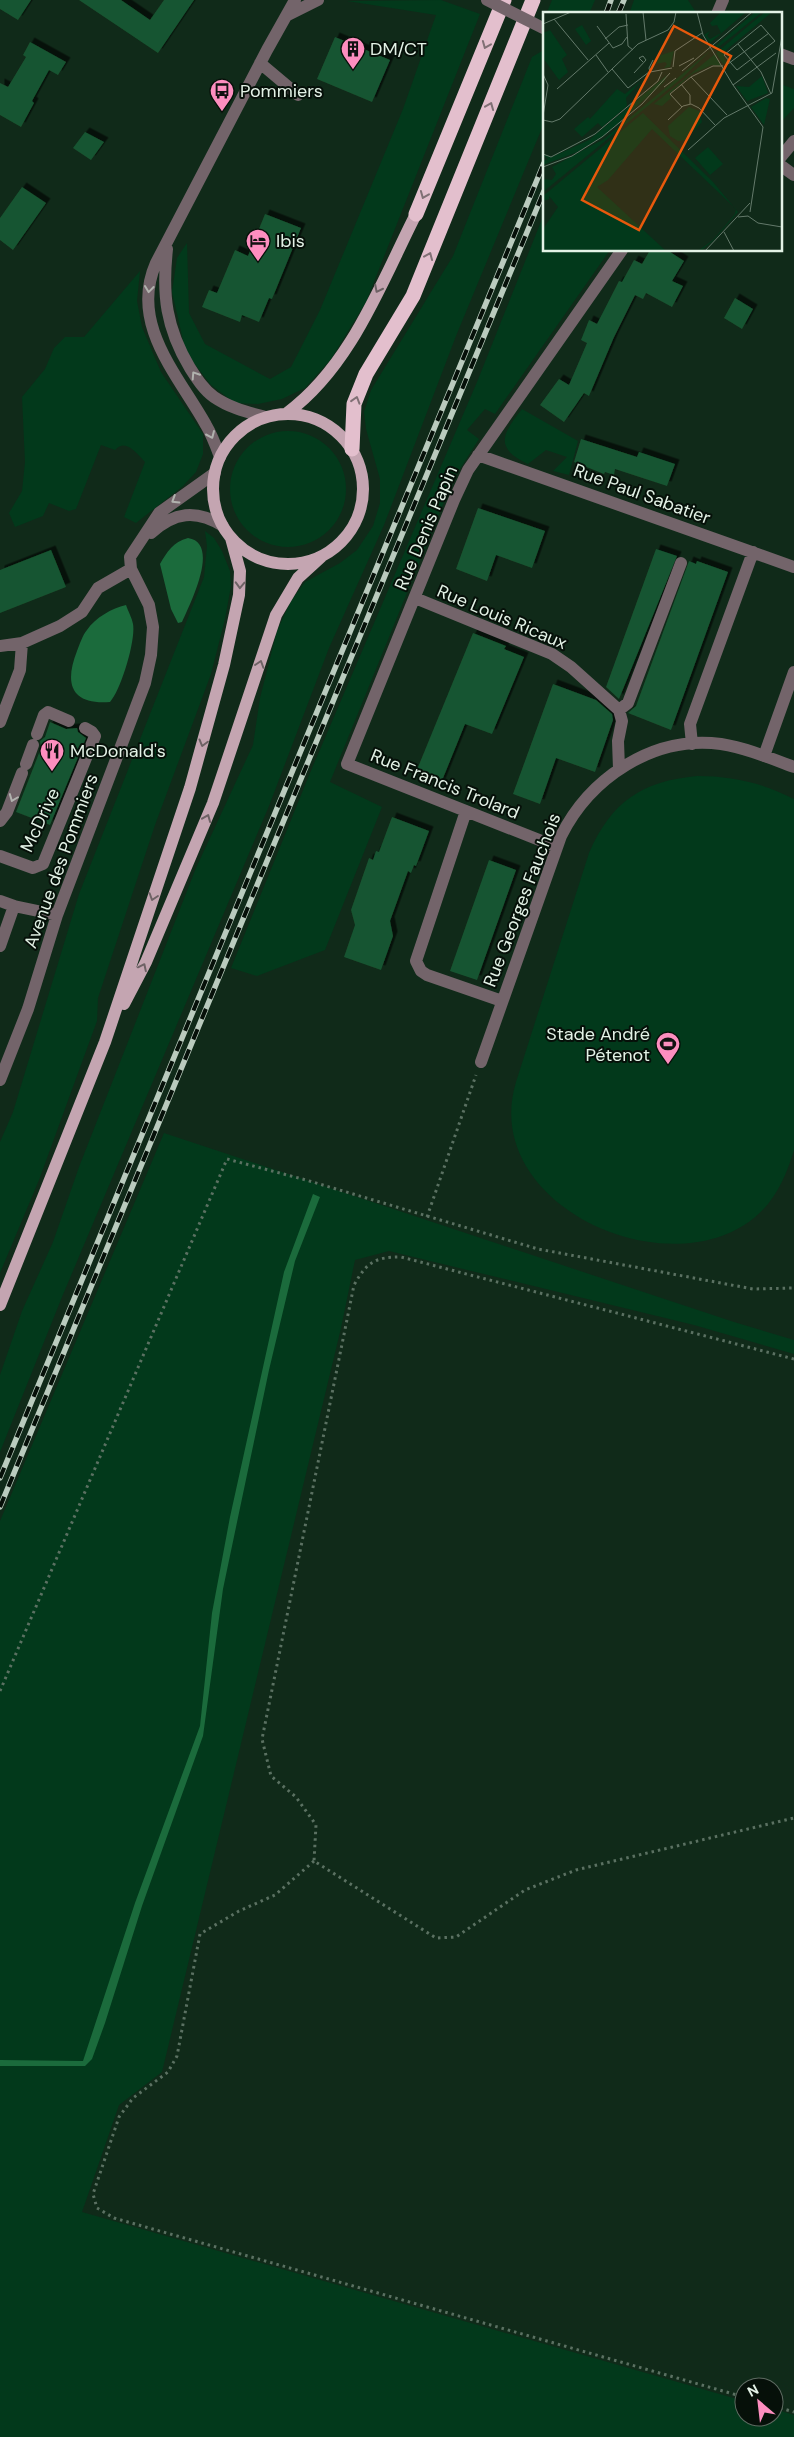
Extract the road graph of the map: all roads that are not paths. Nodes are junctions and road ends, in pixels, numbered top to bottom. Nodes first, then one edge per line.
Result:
1 (295, 0) edge
2 (318, 0) edge
3 (487, 0) edge
4 (504, 0) edge
5 (532, 0) edge
6 (723, 0) edge
7 (718, 12) edge
8 (286, 16) junction
9 (543, 28) edge
10 (782, 55) edge
11 (794, 59) edge
12 (260, 63) junction
13 (298, 95) dead end
14 (794, 141) edge
15 (782, 156) edge
16 (782, 166) edge
17 (794, 174) edge
18 (416, 214) joint
19 (167, 244) junction
20 (621, 251) edge
21 (287, 413) junction
22 (265, 417) junction
23 (352, 449) junction
24 (478, 455) junction
25 (220, 457) junction
26 (215, 473) junction
27 (223, 526) junction
28 (231, 538) junction
29 (138, 544) junction
30 (753, 552) junction
31 (321, 557) junction
32 (680, 563) dead end
33 (794, 567) edge
34 (131, 568) junction
35 (415, 598) junction
36 (22, 642) junction
37 (0, 646) edge
38 (794, 672) edge
39 (619, 710) junction
40 (0, 722) edge
41 (68, 722) dead end
42 (85, 728) dead end
43 (692, 744) junction
44 (764, 756) junction
45 (348, 764) joint
46 (794, 767) edge
47 (620, 769) junction
48 (466, 811) junction
49 (0, 821) edge
50 (557, 847) junction
51 (0, 856) edge
52 (0, 901) edge
53 (14, 906) junction
54 (58, 915) junction
55 (0, 946) edge
56 (502, 1001) junction
57 (105, 1042) junction
58 (481, 1062) road end
59 (0, 1080) edge
60 (0, 1305) edge

1 - 8 street
2 - 8 street
3 - 9 street, bridge
4 -> 18 highway
23 -> 5 highway
6 - 7 street
8 - 12 street
10 - 11 street
12 - 13 street
12 - 19 street
14 - 15 street
16 - 17 street
18 -> 21 main road
22 -> 19 street
19 -> 25 street
20 - 24 street, Rue Denis Papin
21 - 22 main road
21 - 23 main road
22 - 25 main road
23 - 31 main road
24 - 30 street, Rue Paul Sabatier
24 - 35 street, Rue Denis Papin
25 - 26 main road
26 - 27 main road
26 -> 29 street
27 - 28 main road
27 - 29 street
28 - 31 main road
28 -> 57 main road
29 - 34 street
30 - 33 street, Rue Paul Sabatier
30 - 43 street
57 -> 31 main road
32 - 39 street
34 - 36 street
34 - 54 street, Avenue des Pommiers
35 - 39 street, Rue Louis Ricaux
35 - 45 street, Rue Denis Papin
36 - 37 street
36 - 40 street
38 - 44 street
39 - 47 street
41 -> 49 street, McDrive
42 - 51 street, McDrive
43 - 44 street, Rue Georges Fauchois
43 - 47 street, Rue Georges Fauchois
44 - 46 street, Rue Georges Fauchois
45 - 48 street, Rue Francis Trolard
47 - 50 street, Rue Georges Fauchois
48 - 50 street, Rue Francis Trolard
48 - 56 street
50 - 56 street, Rue Georges Fauchois
52 - 53 street
53 - 54 street
53 - 55 street
54 - 59 street, Avenue des Pommiers
56 - 58 street, Rue Georges Fauchois
57 - 60 main road

